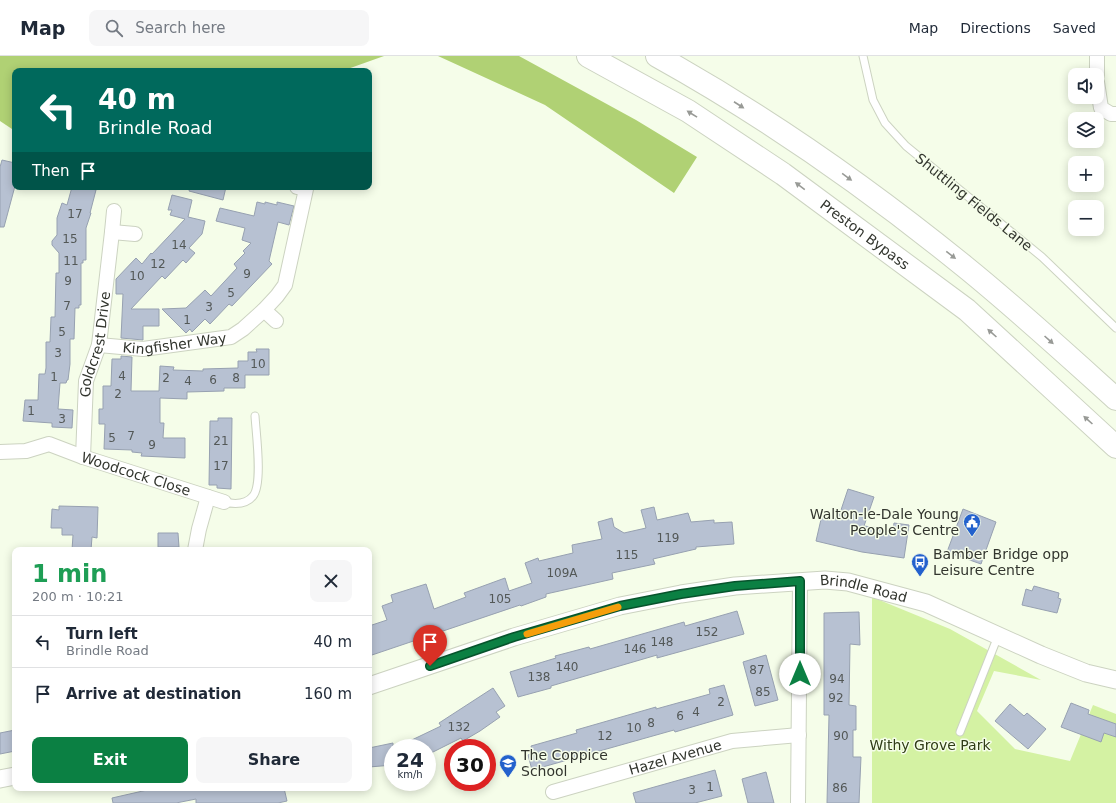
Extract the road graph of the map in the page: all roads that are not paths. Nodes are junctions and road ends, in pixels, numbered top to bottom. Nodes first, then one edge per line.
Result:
1 (588, 56) edge
2 (657, 56) edge
3 (863, 56) edge
4 (1097, 56) edge
5 (1097, 68) edge
6 (1100, 104) edge
7 (1116, 114) edge
8 (306, 190) edge
9 (114, 211) dead end
10 (112, 232) junction
11 (135, 234) dead end
12 (264, 310) junction
13 (276, 321) dead end
14 (1116, 328) edge
15 (99, 345) junction
16 (1116, 399) edge
17 (255, 416) dead end
18 (1116, 447) edge
19 (0, 452) edge
20 (83, 456) junction
21 (208, 497) junction
22 (224, 502) joint
23 (196, 547) edge
24 (800, 581) junction
25 (998, 636) junction
26 (1116, 680) edge
27 (372, 685) edge
28 (960, 732) dead end
29 (799, 735) junction
30 (12, 777) edge
31 (0, 779) edge
32 (553, 792) dead end
33 (798, 803) edge

18 -> 1 highway, Preston Bypass
2 -> 16 highway
3 - 14 lane, Shuttling Fields Lane
4 - 5 street
6 - 7 street
8 - 12 street, Kingfisher Way
9 - 10 street, Goldcrest Drive
10 - 11 street
10 - 15 street, Goldcrest Drive
12 - 13 street
12 - 15 street, Kingfisher Way
15 - 20 street, Goldcrest Drive
17 - 22 lane
19 - 20 street, Woodcock Close
20 - 21 street, Woodcock Close
21 - 22 street, Woodcock Close
21 - 23 street
24 - 25 street, Brindle Road
24 - 27 street, Brindle Road
24 - 29 street
25 - 26 street, Brindle Road
25 - 28 lane
29 - 32 street, Hazel Avenue
29 - 33 street
30 - 31 street

